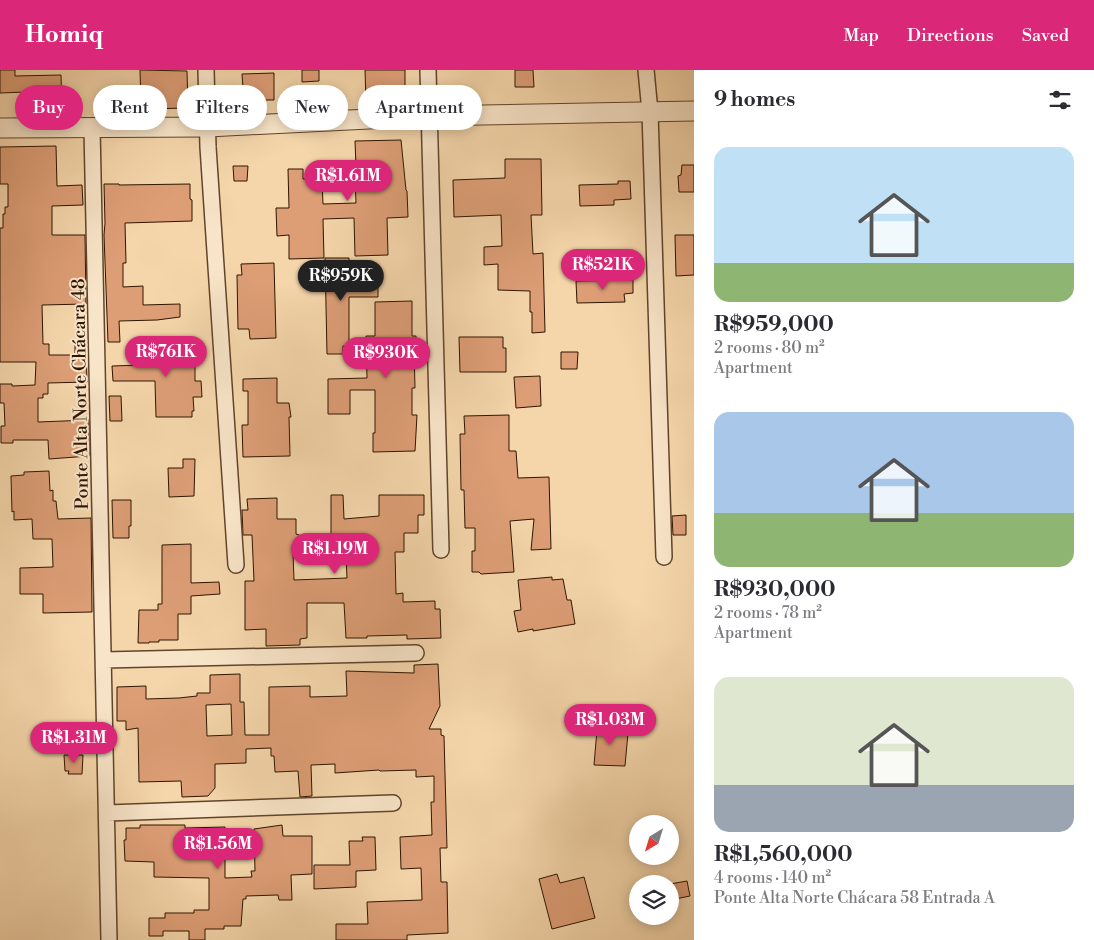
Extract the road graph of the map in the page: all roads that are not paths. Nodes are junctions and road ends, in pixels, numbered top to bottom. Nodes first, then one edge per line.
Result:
1 (206, 70) edge
2 (428, 70) edge
3 (646, 70) edge
4 (207, 85) edge
5 (428, 85) edge
6 (694, 111) edge
7 (650, 112) junction
8 (482, 115) edge
9 (358, 120) edge
10 (267, 124) edge
11 (177, 127) edge
12 (0, 128) edge
13 (92, 128) junction
14 (208, 130) edge
15 (429, 130) edge
16 (441, 550) dead end
17 (664, 557) dead end
18 (236, 565) dead end
19 (416, 653) dead end
20 (104, 660) junction
21 (393, 802) dead end
22 (106, 813) junction
23 (110, 940) edge

1 - 4 street
2 - 5 street
3 - 7 street
6 - 7 street
7 - 8 street
7 - 17 street
9 - 10 street
11 - 13 street
12 - 13 street
13 - 20 street, Ponte Alta Norte Chácara 48
14 - 18 street
15 - 16 street
19 - 20 street
20 - 22 street, Ponte Alta Norte Chácara 48
21 - 22 street
22 - 23 street, Ponte Alta Norte Chácara 48

